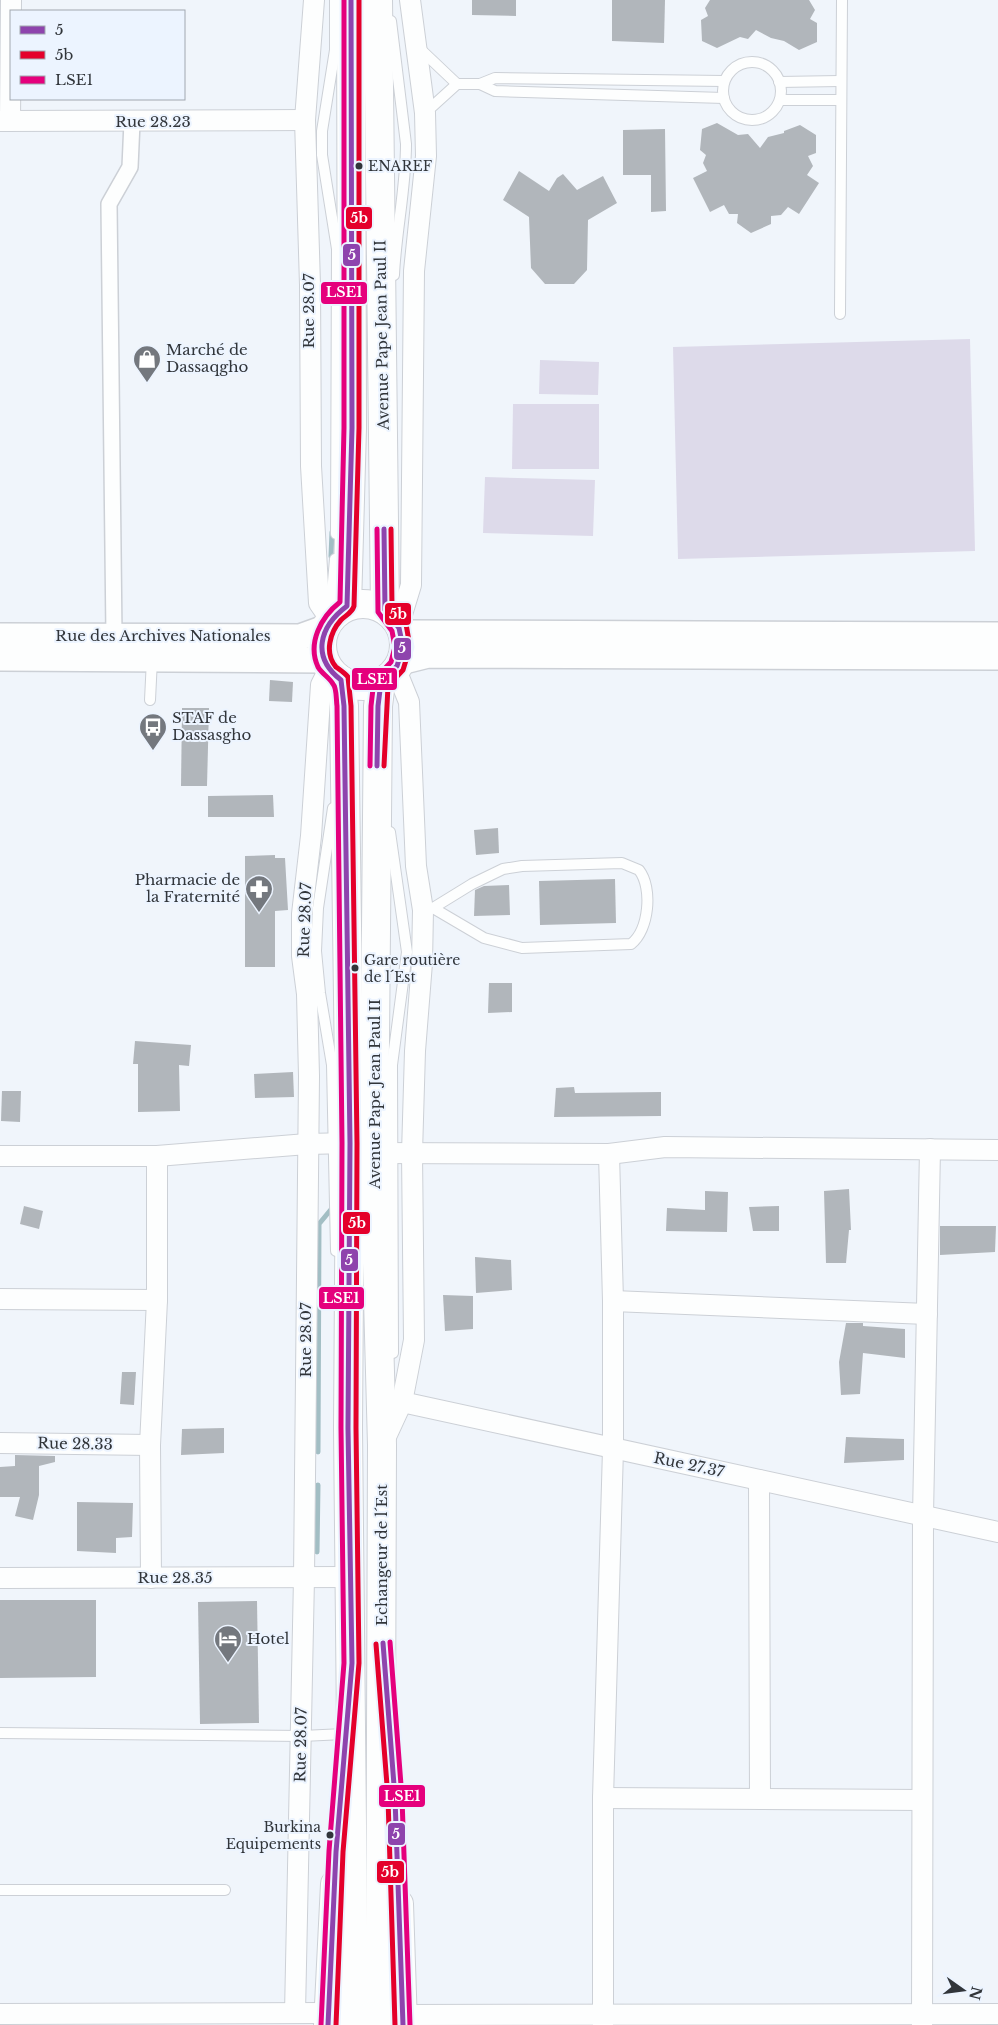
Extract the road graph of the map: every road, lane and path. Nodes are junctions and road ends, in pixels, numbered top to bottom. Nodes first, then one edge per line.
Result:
1 (314, 0) edge
2 (335, 0) edge
3 (351, 0) edge
4 (410, 0) edge
5 (842, 0) edge
6 (384, 4) edge
7 (10, 20) edge
8 (414, 43) junction
9 (840, 80) junction
10 (724, 81) junction
11 (779, 82) junction
12 (457, 84) junction
13 (480, 84) junction
14 (724, 98) junction
15 (780, 100) junction
16 (841, 100) junction
17 (425, 113) junction
18 (305, 120) junction
19 (5, 121) edge
20 (132, 122) junction
21 (394, 284) dead end
22 (840, 314) dead end
23 (393, 330) dead end
24 (334, 618) junction
25 (395, 621) junction
26 (998, 635) edge
27 (0, 636) edge
28 (114, 636) junction
29 (998, 657) edge
30 (0, 658) edge
31 (152, 658) junction
32 (332, 671) junction
33 (392, 673) junction
34 (150, 700) dead end
35 (390, 779) dead end
36 (390, 817) dead end
37 (428, 909) junction
38 (307, 1144) junction
39 (372, 1149) junction
40 (930, 1149) junction
41 (998, 1150) edge
42 (609, 1154) junction
43 (0, 1156) edge
44 (157, 1156) junction
45 (0, 1299) edge
46 (157, 1300) junction
47 (613, 1301) junction
48 (926, 1314) junction
49 (391, 1402) junction
50 (348, 1428) joint
51 (0, 1443) edge
52 (150, 1445) junction
53 (382, 1446) joint
54 (613, 1449) junction
55 (759, 1480) junction
56 (922, 1516) junction
57 (998, 1532) edge
58 (350, 1577) junction
59 (0, 1578) edge
60 (151, 1578) junction
61 (304, 1578) junction
62 (352, 1663) junction
63 (0, 1733) edge
64 (344, 1734) junction
65 (302, 1736) junction
66 (603, 1798) junction
67 (760, 1799) junction
68 (922, 1800) junction
69 (0, 1890) edge
70 (225, 1890) dead end
71 (0, 2014) edge
72 (295, 2014) junction
73 (998, 2014) edge
74 (149, 2019) edge
75 (328, 2019) edge
76 (922, 2019) edge
77 (603, 2020) edge
78 (396, 2022) edge
79 (354, 2025) edge

1 - 18 street, Rue 28.07
2 - 24 lane
3 - 24 highway, Avenue Pape Jean Paul II
4 - 8 street
5 - 9 lane
6 - 21 lane
6 - 25 highway, Avenue Pape Jean Paul II
7 - 19 street
8 - 12 lane
8 - 17 street
9 - 11 lane
9 - 16 lane
10 - 11 lane
10 - 13 lane
10 - 14 lane
11 - 15 lane
12 - 13 lane
12 - 17 lane
13 - 14 lane
14 - 15 lane
15 - 16 lane
16 - 22 lane
17 - 25 street
18 - 20 street, Rue 28.23
18 - 24 street, Rue 28.07
19 - 20 street, Rue 28.23
20 - 28 street
23 - 25 lane
24 - 25 highway
24 - 28 street, Rue des Archives Nationales
24 - 32 highway, Avenue Pape Jean Paul II
25 - 26 street
25 - 33 highway, Avenue Pape Jean Paul II
27 - 28 street, Rue des Archives Nationales
29 - 33 street
30 - 31 street, Rue des Archives Nationales
31 - 32 street, Rue des Archives Nationales
31 - 34 lane
32 - 33 highway
32 - 38 street, Rue 28.07
32 - 39 highway, Avenue Pape Jean Paul II
33 - 35 lane
33 - 37 street
33 - 39 highway, Avenue Pape Jean Paul II
36 - 39 lane
37 - 37 lane
37 - 39 street
38 - 39 street
38 - 44 street
38 - 61 street, Rue 28.07
39 - 42 street
39 - 49 highway, Avenue Pape Jean Paul II
39 - 49 lane
39 - 49 street
39 - 50 highway, Avenue Pape Jean Paul II
40 - 41 street
40 - 42 street
40 - 48 street
42 - 47 street
43 - 44 street
44 - 46 street
45 - 46 street
46 - 52 street
47 - 48 street
47 - 54 street
48 - 56 street
49 - 53 highway, Avenue Pape Jean Paul II
49 - 54 street, Rue 27.37
50 - 58 highway, Echangeur de l´Est
51 - 52 street, Rue 28.33
52 - 60 street
53 - 78 highway, Echangeur de l´Est
54 - 55 street, Rue 27.37
54 - 66 street
55 - 56 street, Rue 27.37
55 - 67 street
56 - 57 street, Rue 27.37
56 - 68 street
58 - 61 street, Rue 28.35
58 - 62 highway, Echangeur de l´Est
59 - 60 street, Rue 28.35
60 - 61 street, Rue 28.35
61 - 65 street, Rue 28.07
62 - 64 highway
62 - 79 highway, Echangeur de l´Est
63 - 65 lane
64 - 65 lane
64 - 75 highway
65 - 72 street, Rue 28.07
66 - 67 street
66 - 77 street
67 - 68 street
68 - 76 street
69 - 70 lane
71 - 74 street
72 - 74 street
72 - 75 street
73 - 76 street
76 - 77 street
77 - 78 street

